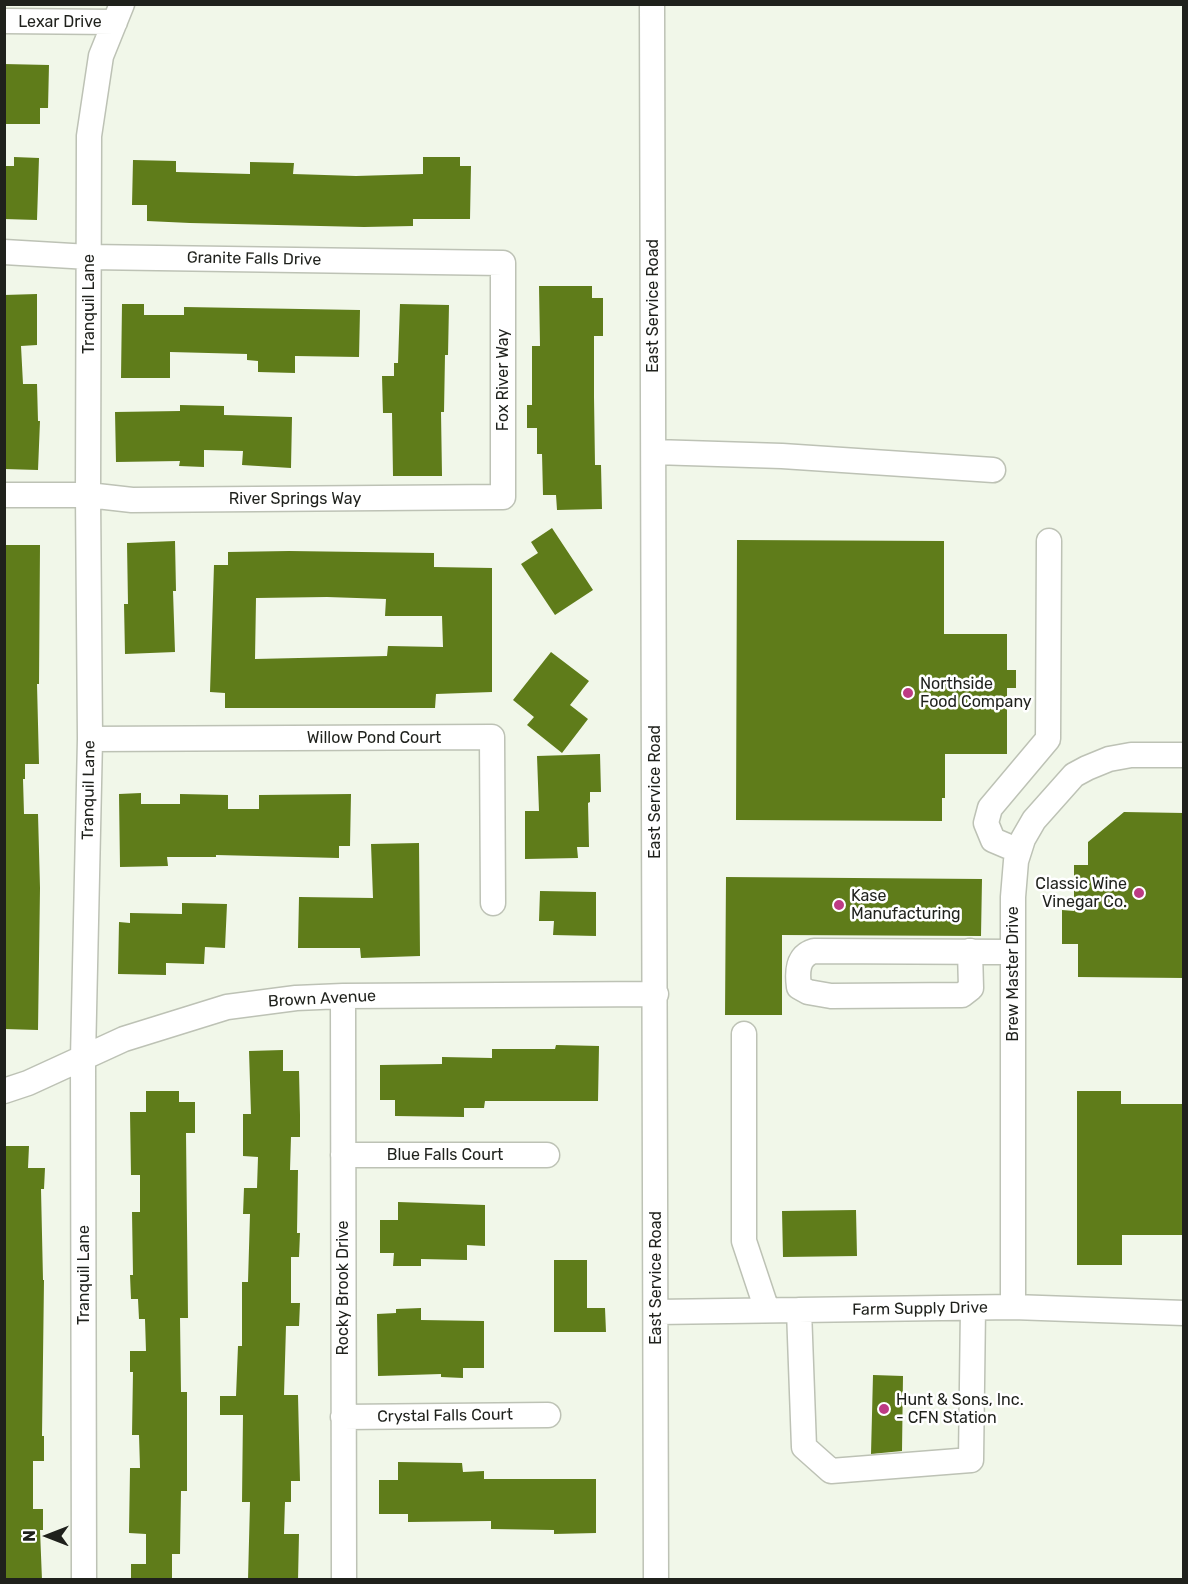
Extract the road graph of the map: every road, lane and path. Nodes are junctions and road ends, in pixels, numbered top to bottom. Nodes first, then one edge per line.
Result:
1 (652, 4) edge
2 (118, 13) edge
3 (4, 21) edge
4 (4, 252) edge
5 (89, 257) junction
6 (503, 263) joint
7 (654, 452) junction
8 (993, 470) dead end
9 (4, 495) edge
10 (87, 495) junction
11 (503, 497) joint
12 (1049, 541) dead end
13 (90, 739) junction
14 (1184, 755) edge
15 (1019, 851) junction
16 (493, 903) dead end
17 (970, 951) junction
18 (1013, 952) junction
19 (656, 994) junction
20 (344, 996) junction
21 (744, 1034) dead end
22 (83, 1058) junction
23 (4, 1091) edge
24 (344, 1155) junction
25 (547, 1155) dead end
26 (1013, 1307) junction
27 (973, 1308) junction
28 (767, 1310) junction
29 (799, 1310) junction
30 (656, 1312) junction
31 (1184, 1313) edge
32 (548, 1415) dead end
33 (343, 1417) junction
34 (84, 1580) edge
35 (344, 1580) edge
36 (656, 1580) edge

1 - 7 street, East Service Road
2 - 3 street, Lexar Drive
2 - 5 street, Tranquil Lane
4 - 5 street, Granite Falls Drive
5 - 6 street, Granite Falls Drive
5 - 10 street, Tranquil Lane
6 - 11 street, Fox River Way
7 - 8 street
7 - 19 street, East Service Road
9 - 10 street, River Springs Way
10 - 11 street, River Springs Way
10 - 13 street, Tranquil Lane
12 - 15 street
13 - 16 street, Willow Pond Court
13 - 22 street, Tranquil Lane
14 - 15 street, Brew Master Drive
15 - 18 street, Brew Master Drive
17 - 17 street
17 - 18 street
18 - 26 street, Brew Master Drive
19 - 20 street, Brown Avenue
19 - 30 street, East Service Road
20 - 22 street, Brown Avenue
20 - 24 street, Rocky Brook Drive
21 - 28 street
22 - 23 street, Brown Avenue
22 - 34 street, Tranquil Lane
24 - 25 street, Blue Falls Court
24 - 33 street, Rocky Brook Drive
26 - 27 street, Farm Supply Drive
26 - 31 street, Farm Supply Drive
27 - 29 street, Farm Supply Drive
27 - 29 street
28 - 29 street, Farm Supply Drive
28 - 30 street, Farm Supply Drive
30 - 36 street, East Service Road
32 - 33 street, Crystal Falls Court
33 - 35 street, Rocky Brook Drive

